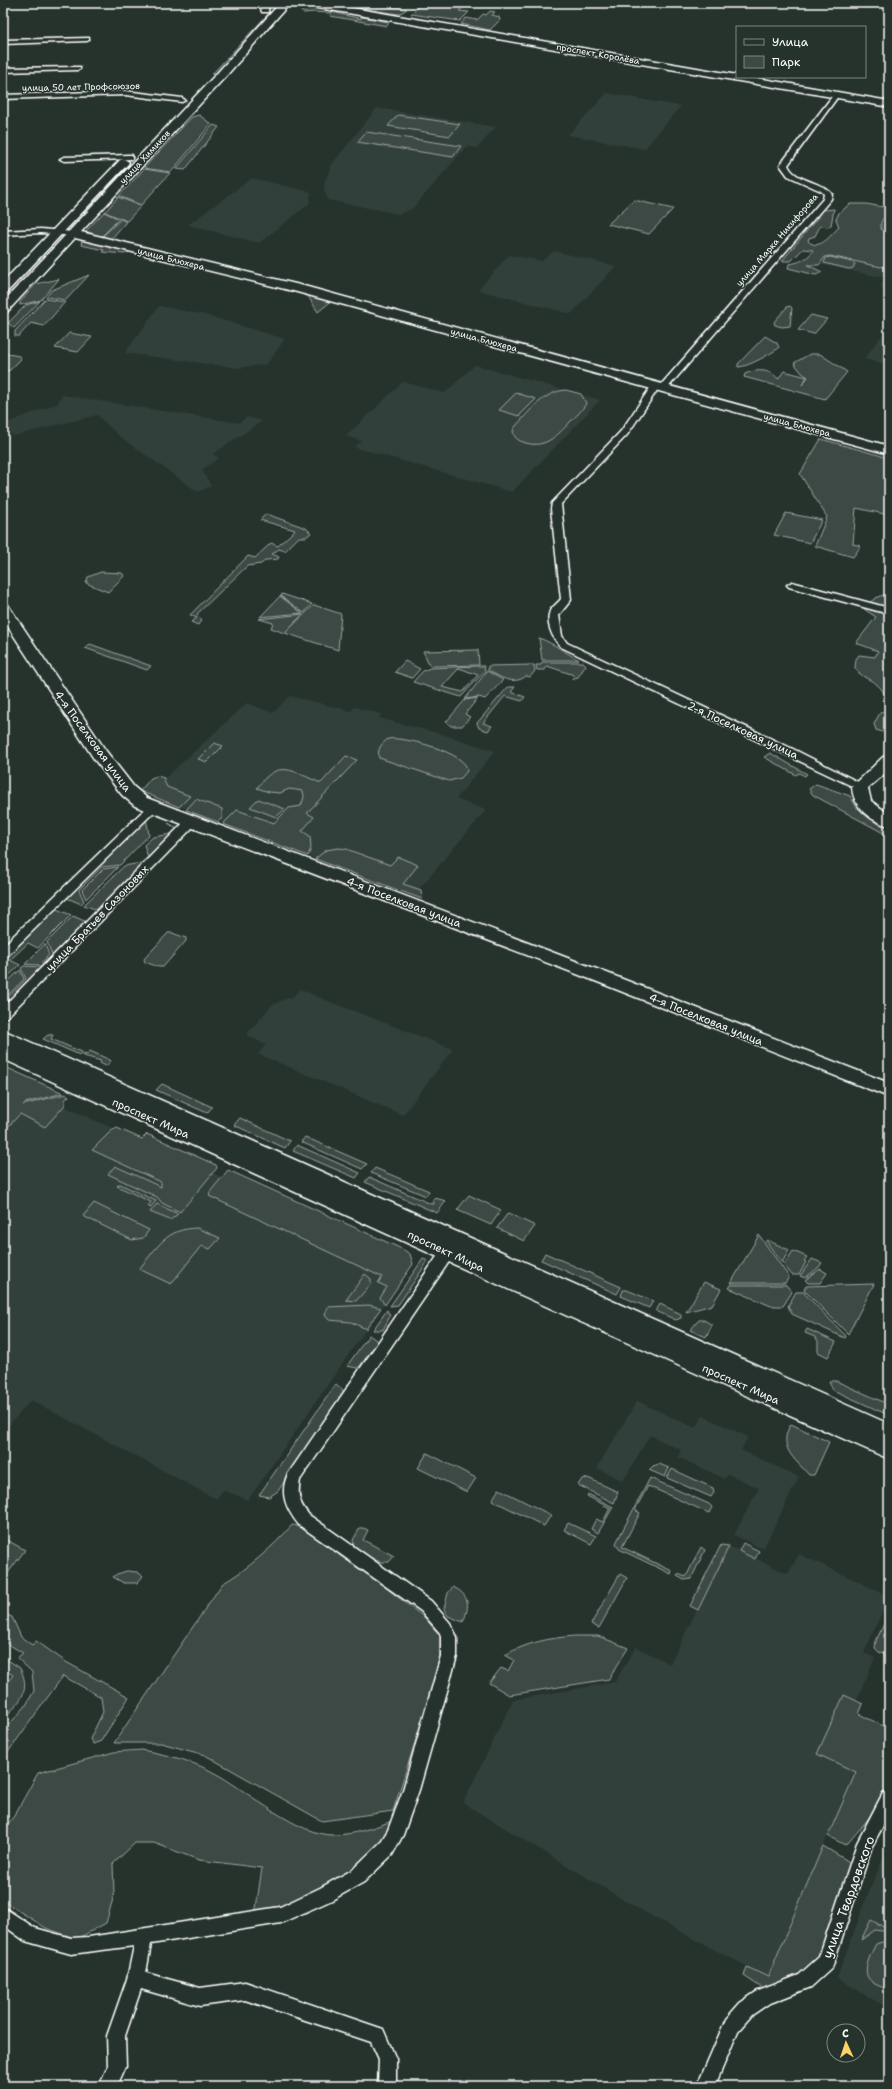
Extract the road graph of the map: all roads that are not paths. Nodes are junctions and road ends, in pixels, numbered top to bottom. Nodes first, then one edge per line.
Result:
1 (307, 3) edge
2 (315, 4) edge
3 (273, 6) edge
4 (250, 26) dead end
5 (87, 39) dead end
6 (3, 42) edge
7 (78, 68) dead end
8 (3, 70) edge
9 (206, 74) dead end
10 (220, 76) junction
11 (736, 78) edge
12 (739, 78) edge
13 (191, 91) dead end
14 (836, 95) junction
15 (3, 97) edge
16 (182, 100) junction
17 (196, 102) junction
18 (889, 104) edge
19 (172, 111) dead end
20 (156, 128) dead end
21 (171, 130) junction
22 (131, 154) junction
23 (64, 159) dead end
24 (144, 159) junction
25 (3, 233) edge
26 (54, 235) junction
27 (73, 236) junction
28 (3, 240) edge
29 (3, 289) edge
30 (3, 309) edge
31 (659, 388) junction
32 (889, 450) edge
33 (792, 585) dead end
34 (3, 608) edge
35 (889, 611) edge
36 (889, 761) edge
37 (860, 787) junction
38 (153, 807) junction
39 (191, 822) junction
40 (889, 822) edge
41 (3, 953) edge
42 (3, 1014) edge
43 (3, 1037) edge
44 (3, 1051) edge
45 (889, 1090) edge
46 (452, 1246) junction
47 (889, 1434) edge
48 (889, 1450) edge
49 (889, 1799) edge
50 (3, 1915) edge
51 (144, 1936) junction
52 (136, 1980) junction
53 (108, 2086) edge
54 (388, 2086) edge
55 (706, 2086) edge

1 - 2 main road, проспект Королёва
2 - 3 main road
2 - 11 main road, проспект Королёва
3 - 4 main road
3 - 10 main road, улица Химиков
5 - 6 street
7 - 8 street
9 - 10 main road
10 - 17 main road, улица Химиков
12 - 14 main road, проспект Королёва
13 - 16 main road
14 - 18 main road, проспект Королёва
14 - 31 street, улица Марка Никифорова
15 - 16 street, улица 50 лет Профсоюзов
16 - 17 main road
16 - 19 main road
17 - 21 main road, улица Химиков
20 - 21 main road
21 - 24 main road, улица Химиков
22 - 23 street
22 - 24 main road
22 - 26 main road, улица Химиков
24 - 27 main road, улица Химиков
25 - 26 street
26 - 27 street
26 - 28 street
26 - 29 main road, улица Химиков
27 - 30 main road, улица Химиков
27 - 31 main road, улица Блюхера
31 - 32 main road, улица Блюхера
31 - 37 street, 2-я Поселковая улица
33 - 35 street
34 - 38 main road, 4-я Поселковая улица
36 - 37 main road
37 - 40 main road
38 - 39 main road, 4-я Поселковая улица
38 - 41 street
39 - 42 street, улица Братьев Сазоновых
39 - 45 main road, 4-я Поселковая улица
43 - 46 main road, проспект Мира
44 - 46 main road, проспект Мира
46 - 47 main road, проспект Мира
46 - 48 main road, проспект Мира
46 - 51 street
49 - 55 street, улица Твардовского
50 - 51 street
51 - 52 street
52 - 53 street
52 - 54 street

